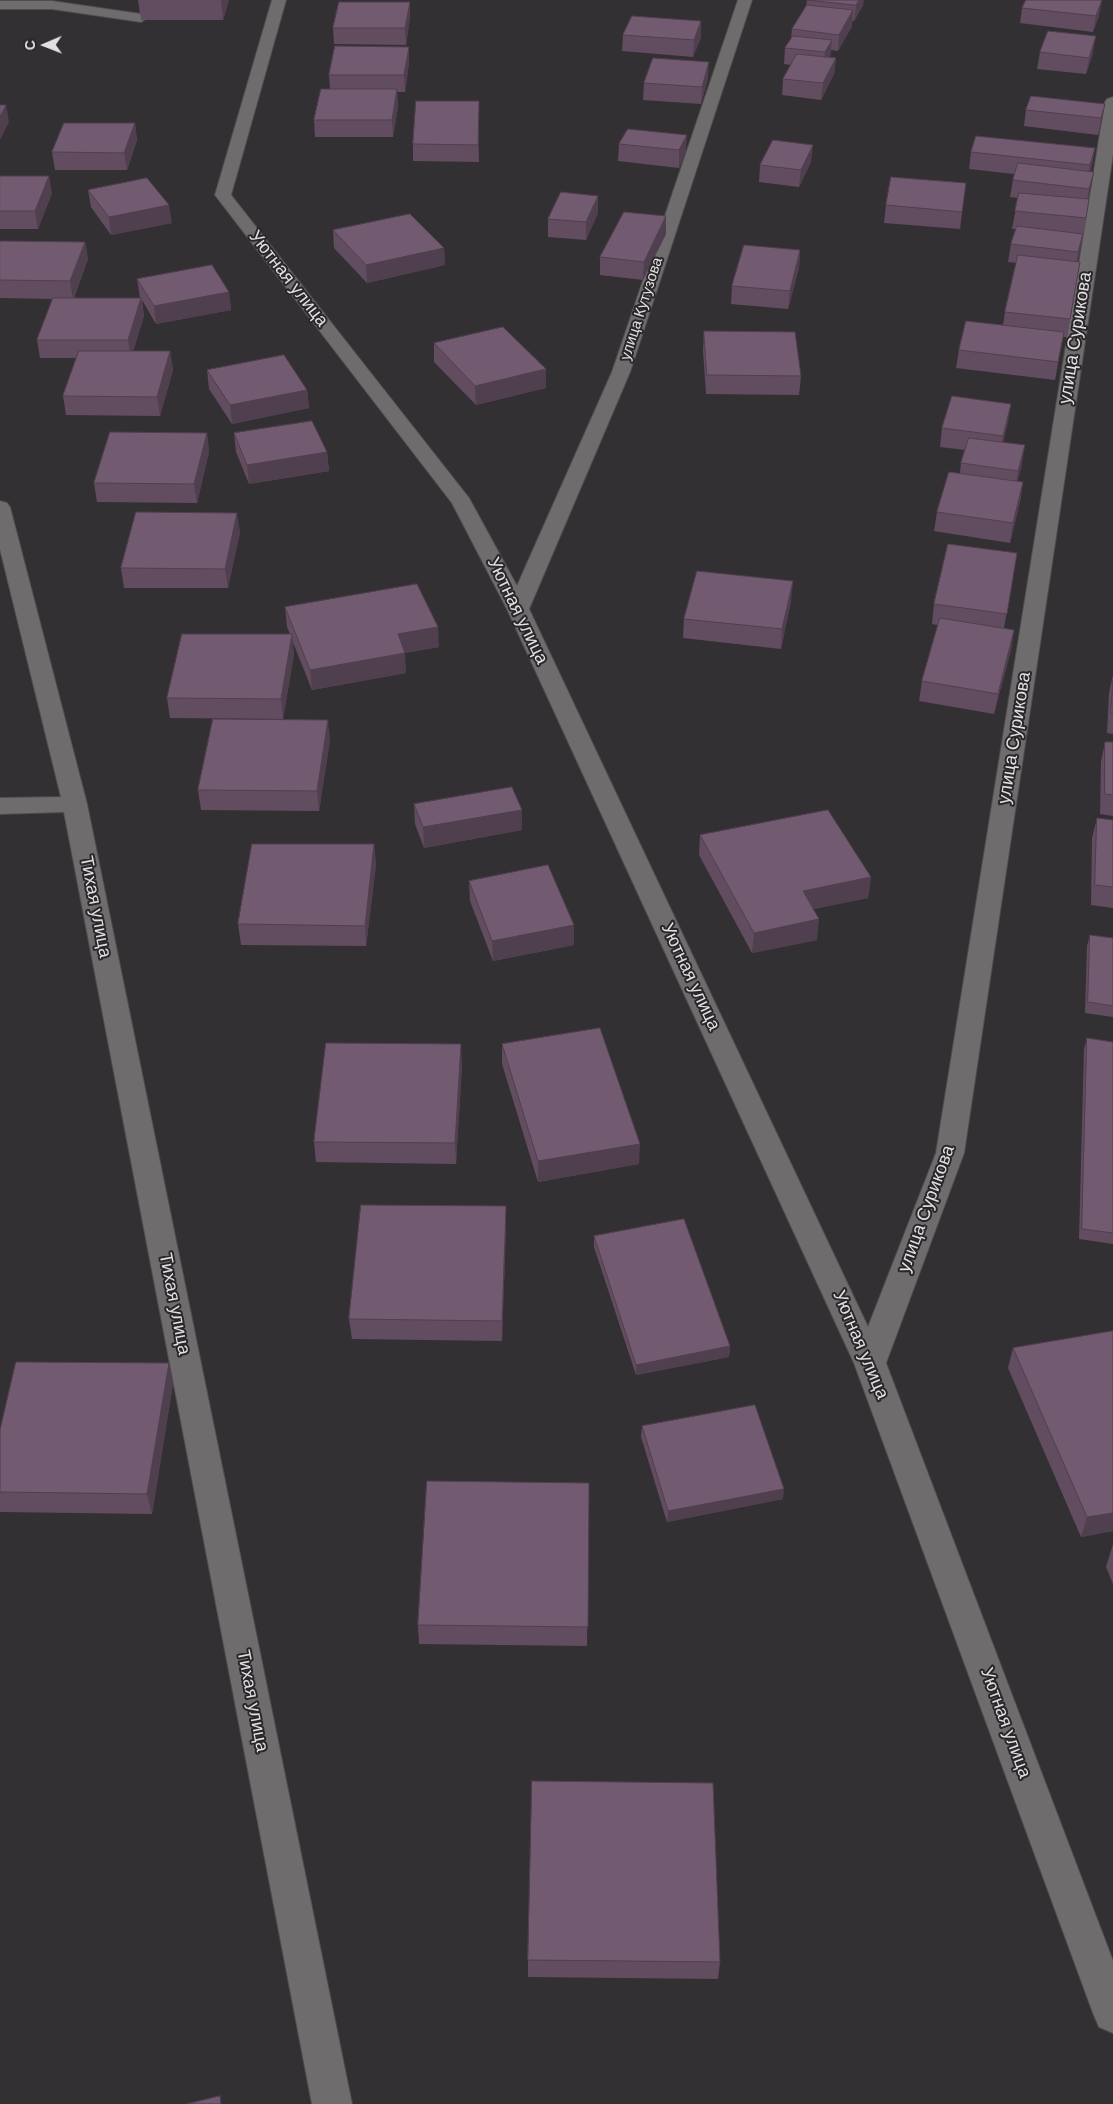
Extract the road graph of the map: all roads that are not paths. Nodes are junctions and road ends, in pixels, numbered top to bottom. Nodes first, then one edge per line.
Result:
1 (279, 0) edge
2 (745, 0) edge
3 (0, 5) edge
4 (142, 18) dead end
5 (1113, 102) edge
6 (0, 507) edge
7 (518, 609) junction
8 (75, 804) junction
9 (0, 806) edge
10 (870, 1363) junction
11 (1113, 2013) edge
12 (332, 2104) edge

1 - 7 street, Уютная улица
2 - 7 street, улица Кутузова
3 - 4 lane
5 - 10 street, улица Сурикова
6 - 8 street, Тихая улица
7 - 10 street, Уютная улица
8 - 9 street
8 - 12 street, Тихая улица
10 - 11 street, Уютная улица

